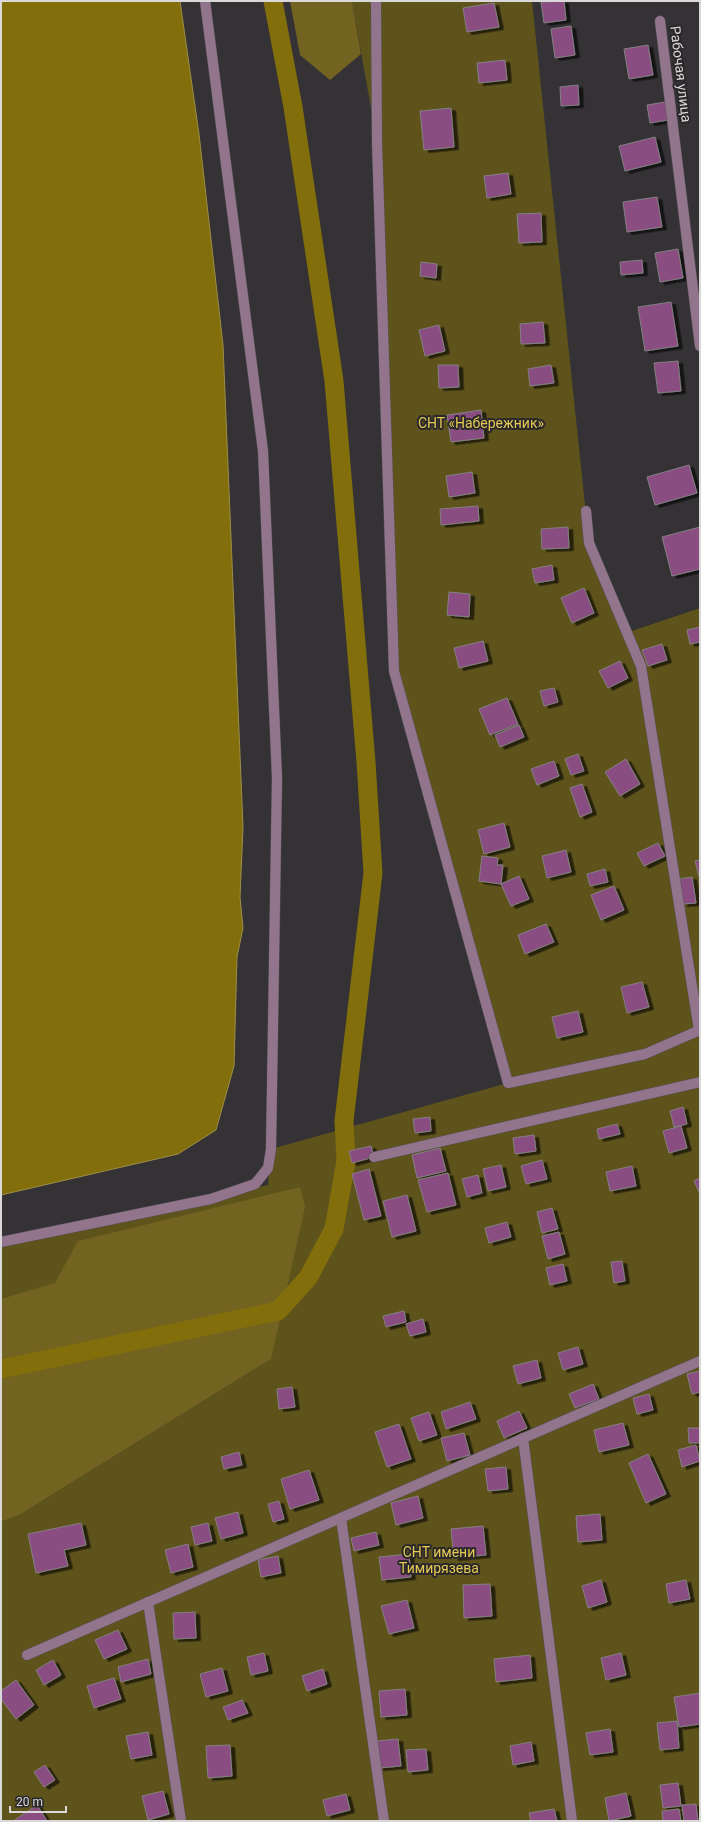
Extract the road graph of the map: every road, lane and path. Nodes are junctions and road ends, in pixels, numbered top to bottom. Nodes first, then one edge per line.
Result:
1 (205, 1) edge
2 (376, 1) edge
3 (660, 20) dead end
4 (700, 346) edge
5 (586, 511) dead end
6 (699, 1030) edge
7 (700, 1082) edge
8 (374, 1157) dead end
9 (1, 1242) edge
10 (700, 1361) edge
11 (523, 1438) junction
12 (341, 1518) junction
13 (148, 1602) junction
14 (27, 1655) dead end
15 (181, 1821) edge
16 (384, 1821) edge
17 (572, 1821) edge

1 - 9 street
2 - 6 street
3 - 4 street, Рабочая улица
5 - 6 street
7 - 8 street
10 - 11 street
11 - 12 street
11 - 17 street
12 - 13 street
12 - 16 street
13 - 14 street
13 - 15 street

